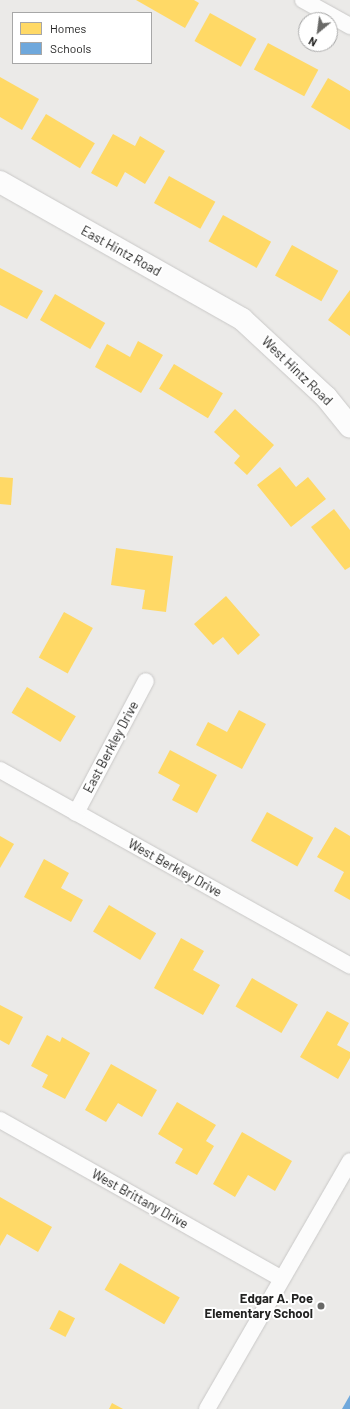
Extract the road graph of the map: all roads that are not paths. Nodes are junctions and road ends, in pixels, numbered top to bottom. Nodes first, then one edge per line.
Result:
1 (303, 0) edge
2 (350, 26) edge
3 (0, 182) edge
4 (242, 319) joint
5 (350, 427) edge
6 (146, 681) dead end
7 (0, 770) edge
8 (76, 813) junction
9 (350, 966) edge
10 (0, 1120) edge
11 (350, 1161) edge
12 (280, 1278) junction
13 (207, 1409) edge

1 - 2 street
3 - 4 street, East Hintz Road
4 - 5 street, West Hintz Road
6 - 8 street, East Berkley Drive
7 - 8 street, West Berkley Drive
8 - 9 street, West Berkley Drive
10 - 12 street, West Brittany Drive
11 - 12 street
12 - 13 street

